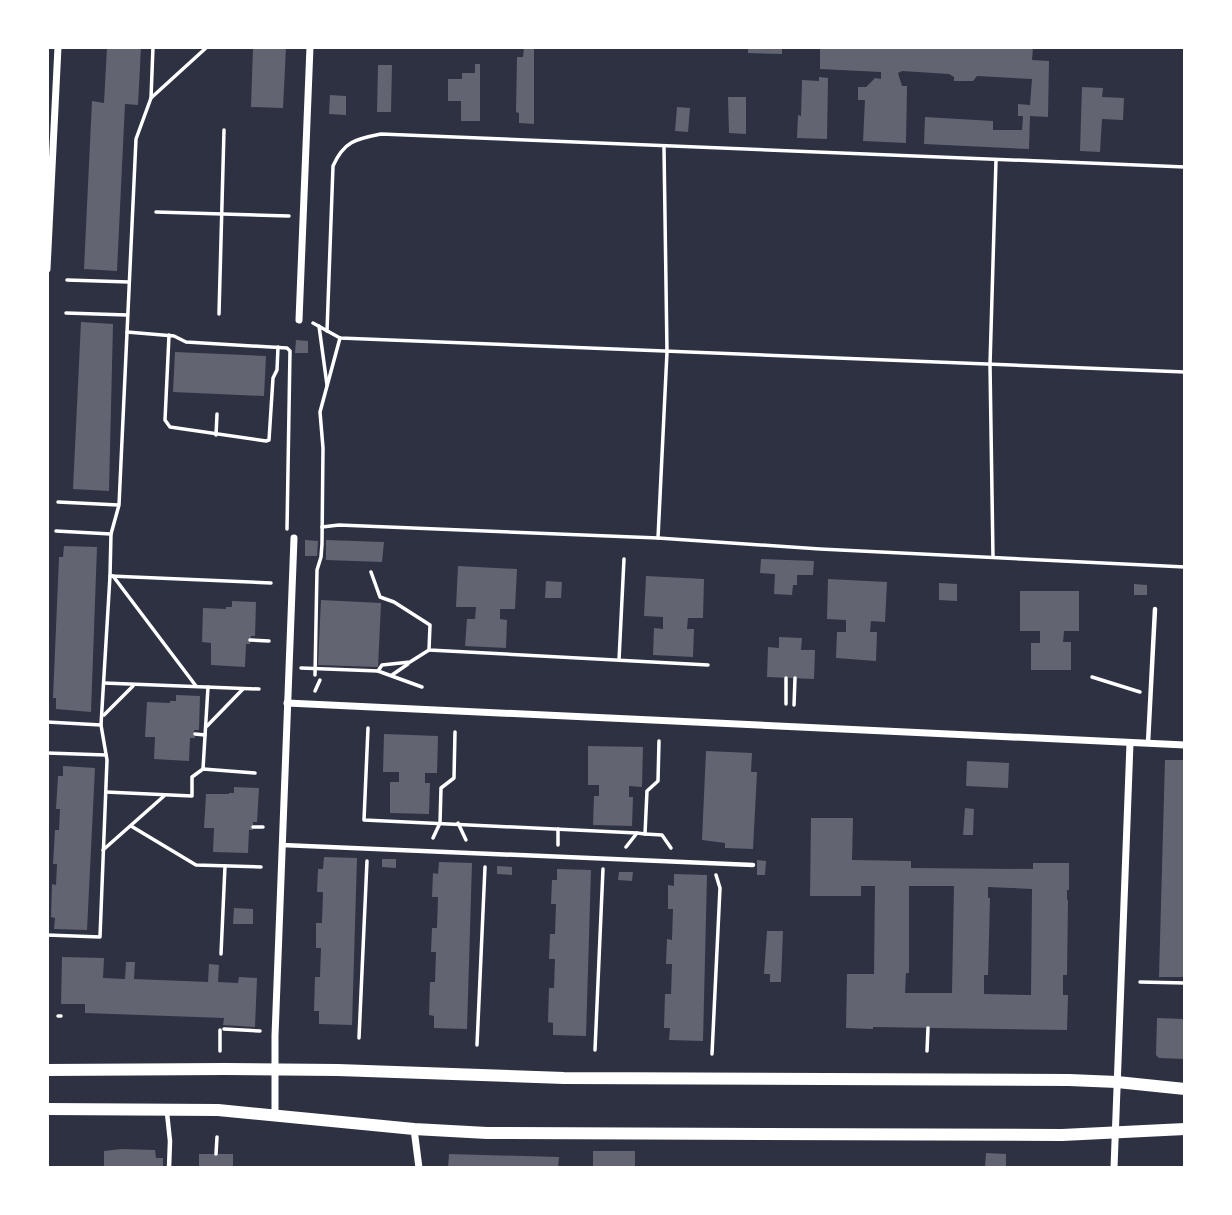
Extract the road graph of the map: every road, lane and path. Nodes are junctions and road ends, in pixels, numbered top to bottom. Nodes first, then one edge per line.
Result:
1 (58, 47) edge
2 (153, 47) edge
3 (207, 47) edge
4 (310, 47) edge
5 (150, 98) junction
6 (223, 130) dead end
7 (664, 147) junction
8 (996, 160) junction
9 (1185, 167) edge
10 (156, 212) dead end
11 (221, 215) junction
12 (295, 217) dead end
13 (47, 270) edge
14 (67, 279) dead end
15 (130, 282) junction
16 (66, 313) dead end
17 (219, 314) dead end
18 (128, 315) junction
19 (299, 320) joint
20 (318, 325) junction
21 (327, 331) junction
22 (127, 332) junction
23 (169, 335) junction
24 (340, 338) junction
25 (278, 347) junction
26 (667, 352) junction
27 (990, 365) junction
28 (1185, 372) edge
29 (327, 387) junction
30 (217, 414) dead end
31 (216, 435) junction
32 (58, 502) dead end
33 (119, 505) junction
34 (322, 527) junction
35 (56, 531) dead end
36 (111, 534) junction
37 (290, 538) joint
38 (658, 538) junction
39 (993, 557) junction
40 (624, 559) dead end
41 (1185, 567) edge
42 (371, 572) dead end
43 (112, 576) junction
44 (271, 583) dead end
45 (1155, 609) dead end
46 (250, 640) dead end
47 (269, 641) dead end
48 (429, 650) junction
49 (618, 660) junction
50 (410, 662) junction
51 (708, 665) dead end
52 (315, 668) junction
53 (378, 671) junction
54 (315, 675) dead end
55 (391, 676) junction
56 (786, 677) dead end
57 (1092, 677) dead end
58 (795, 678) dead end
59 (104, 683) junction
60 (135, 684) junction
61 (196, 687) junction
62 (208, 687) junction
63 (422, 687) dead end
64 (243, 689) junction
65 (259, 689) dead end
66 (1151, 695) junction
67 (287, 703) junction
68 (786, 704) dead end
69 (794, 705) dead end
70 (102, 716) junction
71 (47, 722) edge
72 (101, 724) junction
73 (206, 728) junction
74 (368, 728) dead end
75 (455, 732) dead end
76 (195, 734) dead end
77 (205, 734) junction
78 (659, 741) dead end
79 (1130, 743) junction
80 (1148, 744) junction
81 (1185, 745) edge
82 (47, 753) edge
83 (106, 755) junction
84 (203, 769) junction
85 (255, 773) dead end
86 (106, 792) junction
87 (164, 795) junction
88 (440, 823) junction
89 (458, 823) junction
90 (131, 826) junction
91 (253, 827) dead end
92 (263, 827) dead end
93 (637, 833) junction
94 (645, 834) junction
95 (282, 845) junction
96 (367, 849) junction
97 (103, 850) junction
98 (471, 853) junction
99 (486, 854) junction
100 (603, 860) junction
101 (617, 860) junction
102 (681, 863) junction
103 (225, 866) junction
104 (753, 866) dead end
105 (261, 867) dead end
106 (712, 873) dead end
107 (47, 935) edge
108 (221, 954) dead end
109 (1140, 982) dead end
110 (1185, 983) edge
111 (928, 1028) dead end
112 (260, 1031) dead end
113 (359, 1038) dead end
114 (477, 1045) dead end
115 (595, 1050) dead end
116 (220, 1051) dead end
117 (927, 1051) dead end
118 (712, 1054) dead end
119 (275, 1069) junction
120 (47, 1070) edge
121 (1117, 1082) junction
122 (1185, 1089) edge
123 (167, 1108) junction
124 (47, 1109) edge
125 (275, 1116) junction
126 (414, 1129) junction
127 (1185, 1129) edge
128 (1116, 1132) junction
129 (217, 1137) dead end
130 (216, 1153) dead end
131 (169, 1168) edge
132 (419, 1168) edge
133 (1114, 1168) edge

1 - 13 street
2 - 5 path
3 - 5 path
4 - 19 street
5 - 15 path
6 - 11 path
7 - 8 path
7 - 21 path
7 - 26 path
8 - 9 path
8 - 27 path
10 - 11 path
11 - 12 path
11 - 17 path
14 - 15 path
15 - 18 path
16 - 18 path
18 - 22 path
19 - 20 path
20 - 21 path
20 - 29 path
21 - 24 path
22 - 23 path
22 - 33 path
23 - 25 path
23 - 31 path
24 - 26 path
24 - 29 path
25 - 31 path
25 - 37 path
26 - 27 path
26 - 38 path
27 - 28 path
27 - 39 path
29 - 34 path
30 - 31 path
32 - 33 path
33 - 36 path
34 - 38 path
34 - 52 path
35 - 36 path
36 - 43 path
37 - 67 street
38 - 39 path
39 - 41 path
40 - 49 path
42 - 48 path
43 - 44 path
43 - 59 path
43 - 61 path
45 - 66 lane
46 - 47 path
48 - 49 path
48 - 50 path
49 - 51 path
50 - 53 path
50 - 55 path
52 - 53 path
52 - 54 path
53 - 55 path
55 - 63 path
56 - 68 path
57 - 66 path
58 - 69 path
59 - 60 path
59 - 70 path
60 - 61 path
60 - 70 path
61 - 62 path
62 - 64 path
62 - 73 path
64 - 65 path
64 - 73 path
66 - 80 lane
67 - 79 street
67 - 95 street
70 - 72 path
71 - 72 path
72 - 83 path
73 - 77 path
74 - 88 path
75 - 88 path
76 - 77 path
77 - 84 path
78 - 94 path
79 - 80 street
79 - 121 street
80 - 81 street
82 - 83 path
83 - 86 path
84 - 85 path
84 - 87 path
86 - 87 path
86 - 97 path
87 - 90 path
88 - 89 path
89 - 93 path
89 - 98 path
90 - 97 path
90 - 103 path
91 - 92 path
93 - 94 path
93 - 101 path
94 - 102 path
95 - 96 lane
95 - 119 street
96 - 98 lane
96 - 113 path
97 - 107 path
98 - 99 lane
99 - 100 lane
99 - 114 path
100 - 101 lane
100 - 115 path
101 - 102 lane
102 - 104 lane
103 - 105 path
103 - 108 path
106 - 118 path
109 - 110 path
111 - 117 path
112 - 116 path
119 - 120 main road
119 - 121 main road
119 - 125 street
121 - 122 main road
121 - 128 street
123 - 124 main road
123 - 125 main road
123 - 131 lane
125 - 126 main road
126 - 128 main road
126 - 132 street
127 - 128 main road
128 - 133 street
129 - 130 path

